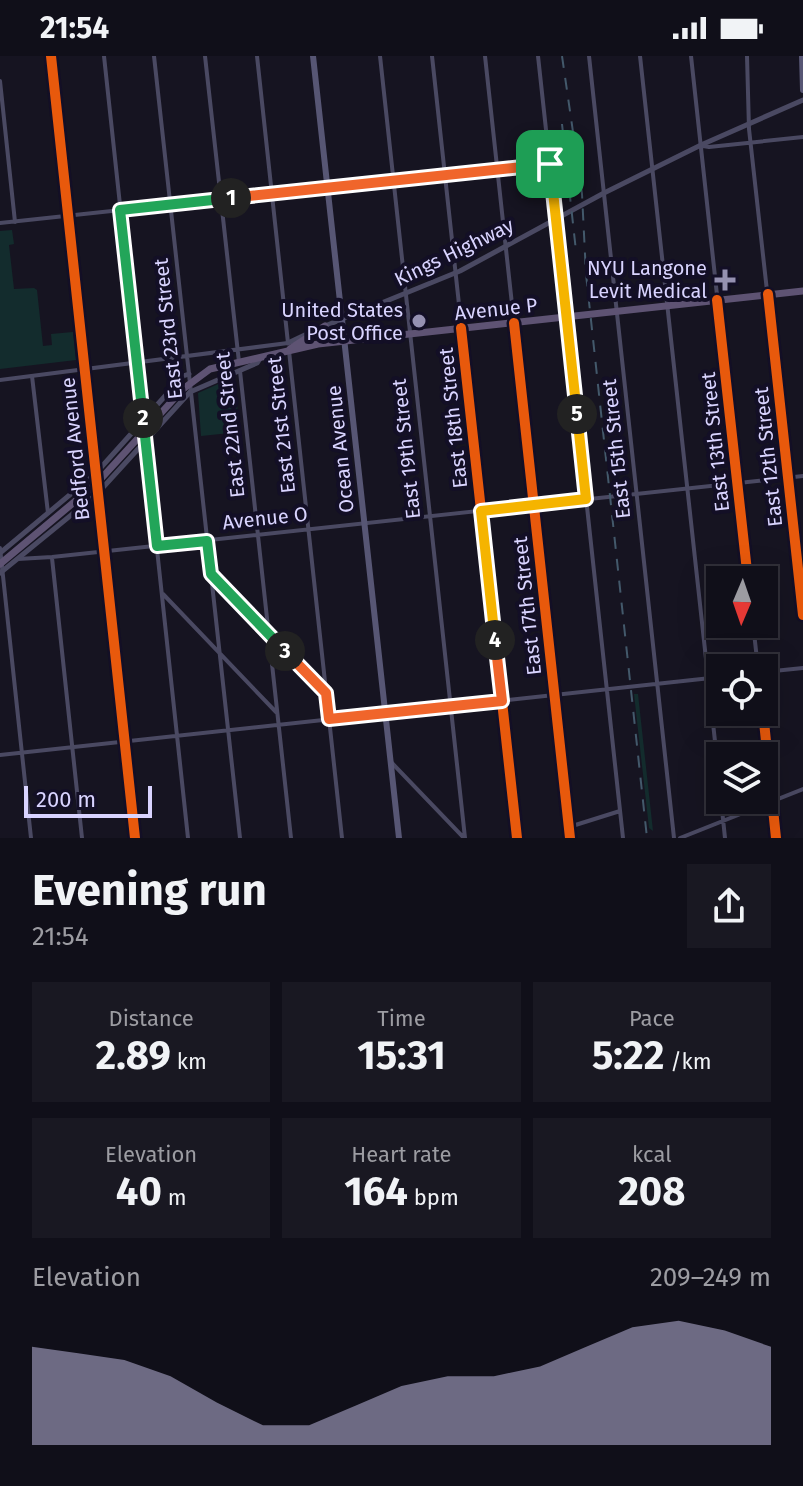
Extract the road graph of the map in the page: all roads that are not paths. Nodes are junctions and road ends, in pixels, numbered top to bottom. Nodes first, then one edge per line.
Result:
1 (51, 56) edge
2 (104, 56) edge
3 (154, 56) edge
4 (205, 56) edge
5 (257, 56) edge
6 (313, 56) edge
7 (380, 56) edge
8 (432, 56) edge
9 (485, 56) edge
10 (538, 56) edge
11 (589, 56) edge
12 (640, 56) edge
13 (691, 56) edge
14 (747, 56) edge
15 (802, 56) edge
16 (0, 81) edge
17 (803, 90) edge
18 (803, 100) edge
19 (749, 124) junction
20 (803, 137) edge
21 (751, 142) junction
22 (701, 145) junction
23 (550, 164) junction
24 (497, 169) junction
25 (652, 169) junction
26 (445, 175) junction
27 (393, 181) junction
28 (328, 188) junction
29 (604, 193) junction
30 (272, 194) junction
31 (221, 199) junction
32 (170, 205) junction
33 (120, 210) junction
34 (68, 216) junction
35 (555, 218) junction
36 (15, 222) junction
37 (0, 223) edge
38 (506, 246) junction
39 (455, 273) junction
40 (803, 291) edge
41 (768, 294) junction
42 (406, 295) junction
43 (717, 300) junction
44 (667, 306) junction
45 (617, 311) junction
46 (566, 317) junction
47 (342, 320) junction
48 (514, 323) junction
49 (325, 326) joint
50 (461, 328) junction
51 (410, 334) junction
52 (345, 341) junction
53 (288, 347) junction
54 (237, 350) junction
55 (187, 356) junction
56 (137, 363) junction
57 (240, 365) junction
58 (84, 371) junction
59 (32, 376) junction
60 (0, 380) edge
61 (189, 383) junction
62 (143, 420) junction
63 (144, 431) junction
64 (146, 441) junction
65 (96, 473) junction
66 (803, 476) edge
67 (788, 478) junction
68 (97, 483) junction
69 (737, 483) junction
70 (687, 488) junction
71 (97, 494) junction
72 (637, 494) junction
73 (586, 499) junction
74 (534, 505) junction
75 (481, 511) junction
76 (48, 513) junction
77 (430, 516) junction
78 (365, 523) junction
79 (50, 527) junction
80 (308, 530) junction
81 (258, 535) junction
82 (207, 541) junction
83 (157, 546) junction
84 (0, 551) edge
85 (104, 552) junction
86 (52, 557) junction
87 (18, 559) junction
88 (746, 566) edge
89 (1, 568) edge
90 (211, 574) junction
91 (162, 592) junction
92 (803, 615) edge
93 (269, 634) junction
94 (220, 652) junction
95 (706, 660) edge
96 (803, 668) edge
97 (778, 671) edge
98 (706, 678) edge
99 (657, 684) junction
100 (607, 690) junction
101 (326, 693) junction
102 (554, 695) junction
103 (502, 701) junction
104 (451, 706) junction
105 (277, 712) junction
106 (385, 714) junction
107 (329, 719) junction
108 (278, 725) junction
109 (228, 731) junction
110 (177, 736) junction
111 (125, 742) junction
112 (72, 747) junction
113 (22, 753) junction
114 (0, 755) edge
115 (390, 761) junction
116 (803, 789) edge
117 (778, 799) edge
118 (620, 811) junction
119 (723, 814) edge
120 (741, 814) edge
121 (774, 814) edge
122 (724, 821) junction
123 (569, 827) junction
124 (31, 838) edge
125 (82, 838) edge
126 (135, 838) edge
127 (188, 838) edge
128 (240, 838) edge
129 (291, 838) edge
130 (342, 838) edge
131 (399, 838) edge
132 (464, 838) edge
133 (517, 838) edge
134 (570, 838) edge
135 (623, 838) edge
136 (677, 838) edge
137 (725, 838) edge
138 (776, 838) edge

1 - 34 main road, Bedford Avenue
2 - 33 street
3 - 32 street, East 23rd Street
4 - 31 street, East 22nd Street
5 - 30 street, East 21st Street
6 - 28 main road, Ocean Avenue
7 - 27 street, East 19th Street
8 - 26 street, East 18th Street
9 - 24 street, East 17th Street
10 - 23 street
11 - 29 street, East 15th Street
12 - 25 street
13 - 22 street, East 13th Street
14 - 19 street, East 12th Street
15 - 17 main road
16 - 36 street
18 - 19 street, Kings Highway
19 - 21 street, East 12th Street
19 - 22 street, Kings Highway
20 - 21 street
21 - 22 street
21 - 41 street, East 12th Street
22 - 25 street, Kings Highway
22 - 43 street, East 13th Street
23 - 24 street
23 - 35 street
24 - 26 street
24 - 38 street, East 17th Street
25 - 29 street, Kings Highway
25 - 44 street
26 - 27 street
26 - 39 street, East 18th Street
27 - 28 street
27 - 42 street, East 19th Street
28 - 30 street
28 - 47 main road, Ocean Avenue
29 - 35 street, Kings Highway
29 - 45 street, East 15th Street
30 - 31 street
30 - 53 street, East 21st Street
31 - 32 street
31 - 54 street, East 22nd Street
32 - 33 street
32 - 55 street, East 23rd Street
33 - 34 street
33 - 56 street
34 - 36 street
34 - 58 main road, Bedford Avenue
35 - 38 street, Kings Highway
35 - 46 street
36 - 37 street
38 - 39 street, Kings Highway
38 - 48 street, East 17th Street
39 - 42 street, Kings Highway
39 - 50 street, East 18th Street
40 - 41 main road, Avenue P
41 - 43 main road, Avenue P
41 - 67 street, East 12th Street
42 - 47 street, Kings Highway
42 - 51 street, East 19th Street
43 - 44 main road, Avenue P
43 - 69 street, East 13th Street
44 - 45 main road, Avenue P
44 - 70 street
45 - 46 main road, Avenue P
45 - 72 street, East 15th Street
46 - 48 main road, Avenue P
46 - 73 street
47 - 49 street, Kings Highway
47 - 52 main road, Ocean Avenue
48 - 50 main road, Avenue P
48 - 74 street, East 17th Street
49 - 53 main road
50 - 51 main road, Avenue P
50 - 75 street, East 18th Street
51 - 52 main road, Avenue P
51 - 77 street, East 19th Street
52 - 53 main road, Avenue P
52 - 78 main road, Ocean Avenue
53 - 54 street, Avenue P
53 - 57 main road
53 - 80 street, East 21st Street
54 - 55 street, Avenue P
54 - 57 street, East 22nd Street
55 - 56 street, Avenue P
55 - 61 street, East 23rd Street
56 - 58 street, Avenue P
56 - 62 street
57 - 61 main road
57 - 81 street, East 22nd Street
58 - 59 street, Avenue P
58 - 65 main road, Bedford Avenue
59 - 60 street, Avenue P
59 - 76 street
61 - 62 street
61 - 63 main road
61 - 64 street
61 - 82 street, East 23rd Street
62 - 63 street
62 - 65 street
63 - 64 street
63 - 68 main road
64 - 71 street
64 - 83 street
65 - 68 main road, Bedford Avenue
65 - 76 street
66 - 67 street, Avenue O
67 - 69 street, Avenue O
67 - 92 street, East 12th Street
68 - 71 main road, Bedford Avenue
68 - 79 main road
69 - 70 street, Avenue O
69 - 88 street, East 13th Street
70 - 72 street, Avenue O
70 - 95 street
71 - 79 street
71 - 85 main road, Bedford Avenue
72 - 73 street, Avenue O
72 - 99 street, East 15th Street
73 - 74 street, Avenue O
73 - 100 street
74 - 75 street, Avenue O
74 - 102 street, East 17th Street
75 - 77 street, Avenue O
75 - 103 street, East 18th Street
76 - 79 street
76 - 84 street
77 - 78 street, Avenue O
77 - 104 street, East 19th Street
78 - 80 street, Avenue O
78 - 106 main road, Ocean Avenue
79 - 87 street
79 - 89 main road
80 - 81 street, Avenue O
80 - 101 street, East 21st Street
81 - 82 street, Avenue O
81 - 93 street, East 22nd Street
82 - 83 street, Avenue O
82 - 90 street, East 23rd Street
83 - 85 street, Avenue O
83 - 91 street
84 - 89 street
85 - 86 street, Avenue O
85 - 111 main road, Bedford Avenue
86 - 87 street, Avenue O
86 - 112 street
87 - 89 street
89 - 113 street
90 - 93 street
90 - 94 street, East 23rd Street
91 - 94 street
91 - 110 street
93 - 101 street
93 - 105 street, East 22nd Street
94 - 105 street
94 - 109 street, East 23rd Street
96 - 97 street
98 - 99 street
99 - 100 street
99 - 136 street, East 15th Street
100 - 102 street
100 - 118 street
101 - 107 street, East 21st Street
102 - 103 street
102 - 123 street, East 17th Street
103 - 104 street
103 - 133 street, East 18th Street
104 - 106 street
104 - 132 street, East 19th Street
105 - 108 street, East 22nd Street
106 - 107 street
106 - 115 main road, Ocean Avenue
107 - 108 street
107 - 130 street, East 21st Street
108 - 109 street
108 - 129 street, East 22nd Street
109 - 110 street
109 - 128 street, East 23rd Street
110 - 111 street
110 - 127 street
111 - 112 street
111 - 126 main road, Bedford Avenue
112 - 113 street
112 - 125 street
113 - 114 street
113 - 124 street
115 - 131 main road, Ocean Avenue
115 - 132 street
116 - 117 street
118 - 123 street
118 - 135 street
119 - 122 street
120 - 122 street
121 - 138 street
122 - 136 street
122 - 137 street
123 - 134 street, East 17th Street

